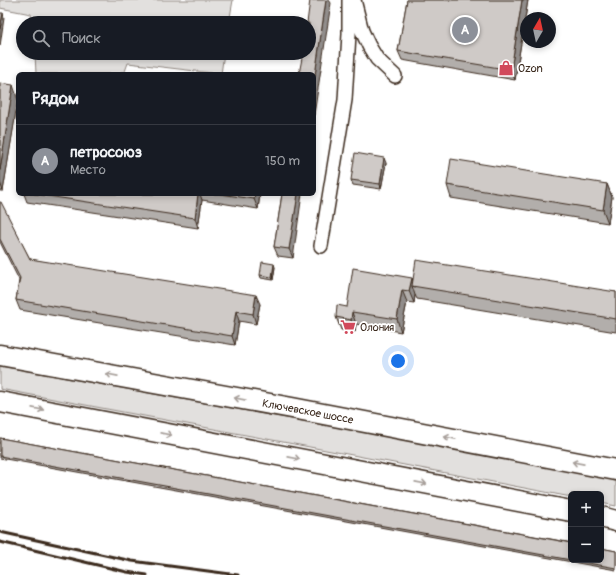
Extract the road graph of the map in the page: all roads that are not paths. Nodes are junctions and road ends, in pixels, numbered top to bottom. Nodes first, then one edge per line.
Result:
1 (349, 0) edge
2 (354, 0) edge
3 (395, 76) dead end
4 (321, 246) dead end
5 (0, 355) edge
6 (0, 402) edge
7 (616, 470) edge
8 (568, 510) edge
9 (604, 518) edge
10 (616, 521) edge

1 - 4 street
2 - 3 street
7 -> 5 main road, Ключевское шоссе
6 -> 8 main road
9 - 10 main road

